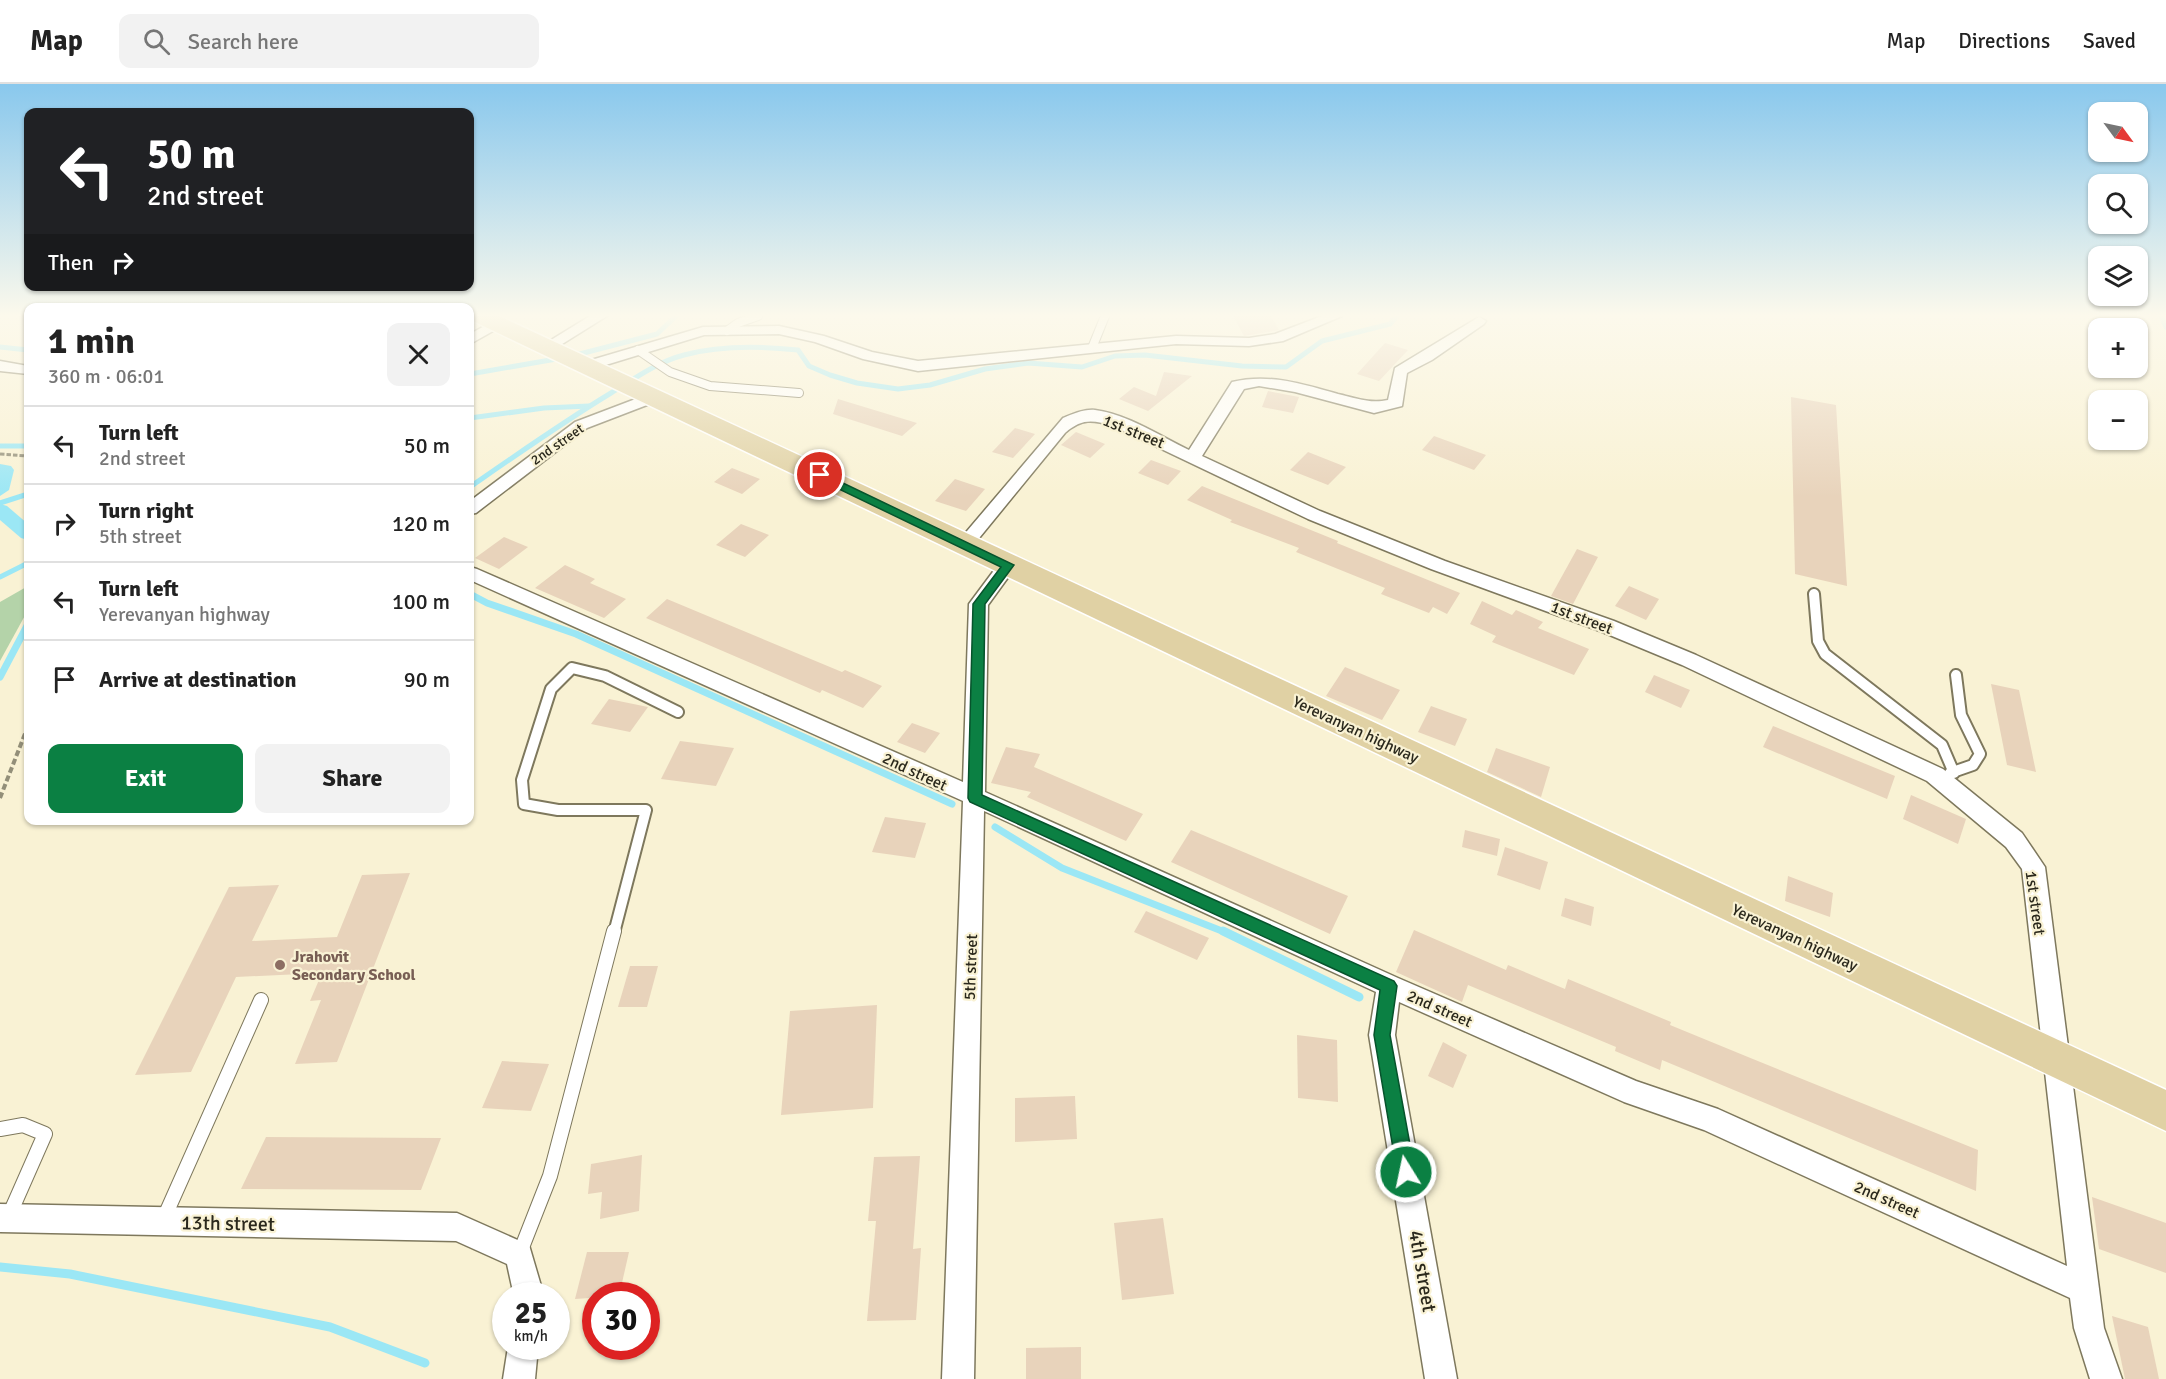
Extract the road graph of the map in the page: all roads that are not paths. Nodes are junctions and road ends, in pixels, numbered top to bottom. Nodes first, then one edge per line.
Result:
1 (619, 376) edge
2 (645, 376) edge
3 (1399, 376) edge
4 (643, 384) junction
5 (799, 393) dead end
6 (1193, 457) junction
7 (474, 506) edge
8 (965, 544) junction
9 (1008, 565) junction
10 (474, 575) edge
11 (1814, 594) dead end
12 (1956, 675) dead end
13 (678, 712) dead end
14 (1945, 774) junction
15 (975, 798) junction
16 (1389, 986) junction
17 (261, 1000) dead end
18 (2056, 1060) junction
19 (2166, 1111) edge
20 (0, 1129) edge
21 (4, 1218) edge
22 (163, 1221) junction
23 (519, 1256) junction
24 (526, 1282) edge
25 (2085, 1289) junction
26 (521, 1360) edge
27 (519, 1379) edge
28 (958, 1379) edge
29 (1441, 1379) edge
30 (2106, 1379) edge

1 - 4 main road, Yerevanyan highway
2 - 4 lane
3 - 6 street
4 - 5 lane
4 - 7 street, 2nd street
4 - 8 main road, Yerevanyan highway
6 - 8 street, 1st street
6 - 14 street, 1st street
8 - 9 main road, Yerevanyan highway
9 - 15 street, 5th street
9 - 18 main road, Yerevanyan highway
10 - 15 street, 2nd street
11 - 14 lane
12 - 14 lane
13 - 23 lane
14 - 18 street, 1st street
15 - 16 street, 2nd street
15 - 28 street, 5th street
16 - 25 street, 2nd street
16 - 29 street, 4th street
17 - 22 lane
18 - 19 main road, Yerevanyan highway
18 - 25 street
20 - 21 lane
21 - 22 street, 13th street
22 - 23 street, 13th street
23 - 24 street
25 - 30 street
26 - 27 street

